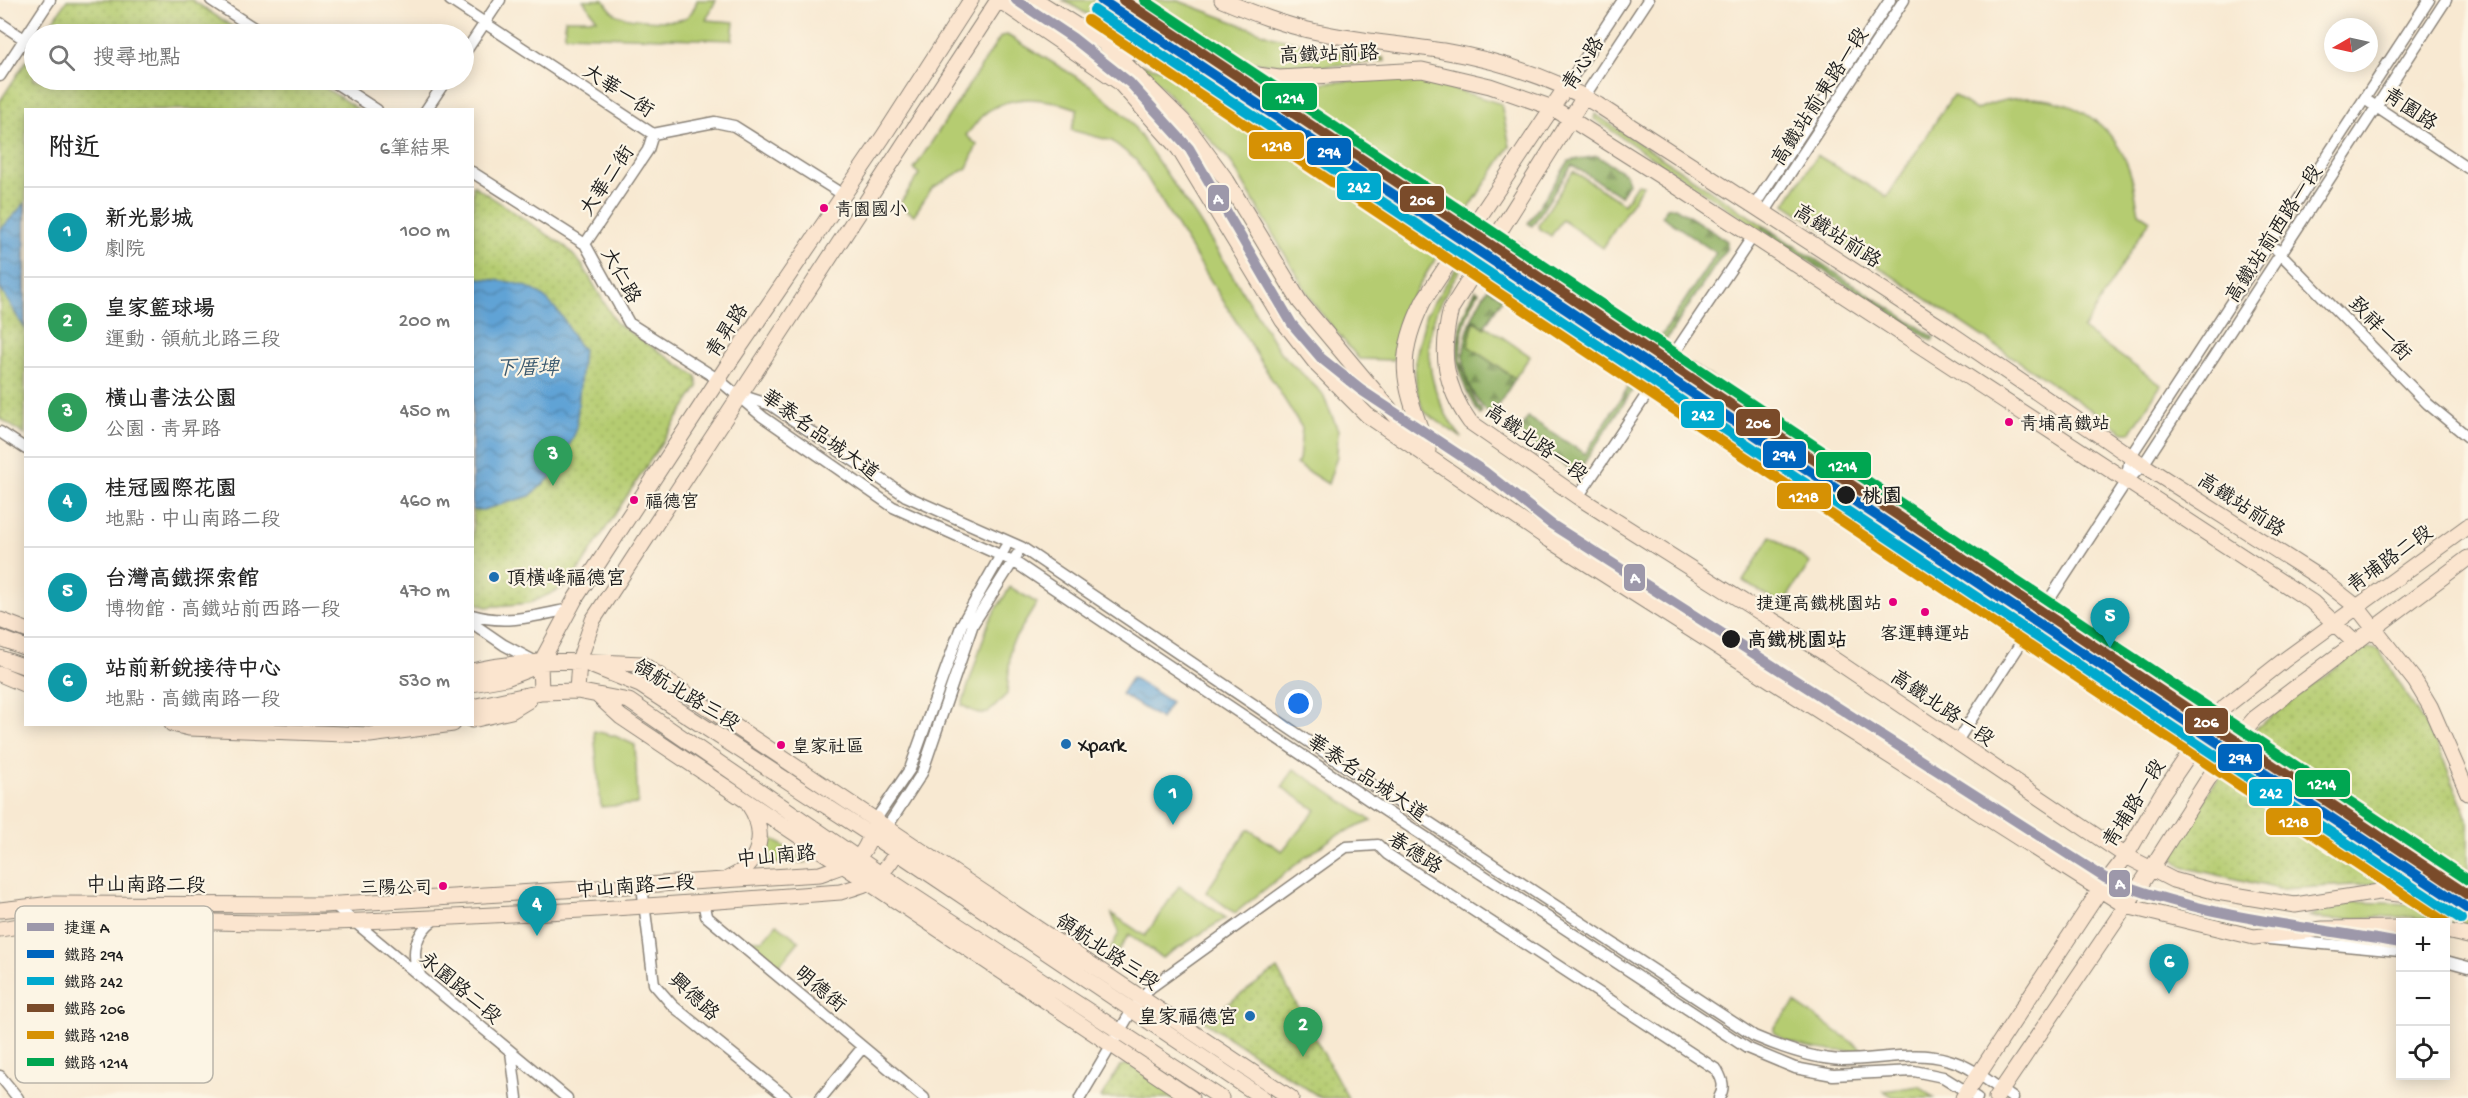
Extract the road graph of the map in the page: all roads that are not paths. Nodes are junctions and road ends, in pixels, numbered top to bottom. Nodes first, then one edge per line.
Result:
1 (50, 0) edge
2 (211, 0) edge
3 (450, 0) edge
4 (500, 0) edge
5 (971, 0) edge
6 (998, 0) edge
7 (1036, 0) edge
8 (1222, 0) edge
9 (1648, 0) edge
10 (1890, 0) edge
11 (1904, 0) edge
12 (2429, 0) edge
13 (2446, 0) edge
14 (1621, 1) edge
15 (0, 23) edge
16 (484, 23) junction
17 (34, 24) edge
18 (248, 24) edge
19 (474, 38) edge
20 (24, 39) joint
21 (1104, 43) junction
22 (0, 76) edge
23 (1566, 87) junction
24 (347, 90) edge
25 (439, 90) edge
26 (1584, 97) junction
27 (2364, 99) junction
28 (2375, 106) junction
29 (374, 108) edge
30 (427, 108) edge
31 (1553, 108) junction
32 (1571, 119) junction
33 (653, 134) junction
34 (2468, 168) edge
35 (474, 173) edge
36 (842, 194) junction
37 (1759, 210) junction
38 (1753, 236) junction
39 (2270, 243) junction
40 (585, 244) junction
41 (2281, 254) junction
42 (719, 380) junction
43 (740, 395) junction
44 (0, 432) edge
45 (2468, 437) edge
46 (24, 448) edge
47 (1431, 458) junction
48 (2136, 461) junction
49 (2126, 482) junction
50 (1578, 497) junction
51 (2468, 526) edge
52 (1010, 540) junction
53 (1021, 547) junction
54 (1002, 554) junction
55 (2468, 558) edge
56 (1013, 561) junction
57 (2357, 607) junction
58 (569, 609) junction
59 (474, 616) edge
60 (0, 620) edge
61 (2334, 623) junction
62 (474, 624) edge
63 (2374, 628) junction
64 (24, 629) edge
65 (0, 638) edge
66 (2355, 642) junction
67 (24, 647) edge
68 (0, 658) edge
69 (579, 660) junction
70 (540, 664) junction
71 (24, 666) edge
72 (474, 670) edge
73 (0, 674) edge
74 (24, 684) edge
75 (474, 684) edge
76 (577, 691) junction
77 (542, 692) junction
78 (597, 695) junction
79 (474, 707) edge
80 (474, 720) edge
81 (198, 726) edge
82 (438, 726) edge
83 (1957, 741) junction
84 (2468, 793) edge
85 (748, 803) junction
86 (882, 823) junction
87 (871, 836) junction
88 (897, 852) junction
89 (2126, 856) junction
90 (858, 859) junction
91 (842, 866) junction
92 (2151, 869) junction
93 (882, 875) junction
94 (724, 881) junction
95 (867, 884) junction
96 (642, 886) junction
97 (2100, 890) junction
98 (703, 901) junction
99 (2468, 901) edge
100 (333, 904) junction
101 (645, 905) junction
102 (35, 906) edge
103 (2126, 906) junction
104 (15, 908) edge
105 (0, 910) edge
106 (436, 918) junction
107 (353, 921) junction
108 (213, 922) edge
109 (15, 927) edge
110 (2396, 928) edge
111 (0, 929) edge
112 (2450, 932) edge
113 (2468, 936) edge
114 (2254, 938) junction
115 (2396, 951) edge
116 (2450, 962) edge
117 (2468, 967) edge
118 (422, 978) junction
119 (1141, 999) junction
120 (1131, 1012) junction
121 (1119, 1031) junction
122 (1111, 1045) junction
123 (863, 1047) junction
124 (511, 1052) junction
125 (1978, 1075) junction
126 (0, 1076) edge
127 (2003, 1095) edge
128 (1970, 1096) edge
129 (18, 1098) edge
130 (517, 1098) edge
131 (567, 1098) edge
132 (787, 1098) edge
133 (820, 1098) edge
134 (924, 1098) edge
135 (1080, 1098) edge
136 (1191, 1098) edge
137 (1221, 1098) edge
138 (1263, 1098) edge
139 (1291, 1098) edge
140 (1719, 1098) edge

1 - 17 street
2 - 18 street
3 - 16 street, 大華一街
4 - 16 street
5 - 36 street, 青昇路
6 - 43 street
6 - 47 street
7 - 21 street
8 - 23 street, 高鐵站前路
9 - 26 street, 青心路
10 - 37 street, 高鐵站前東路一段
11 - 37 street, 高鐵站前東路一段
12 - 27 street, 高鐵站前西路一段
13 - 28 street, 高鐵站前西路一段
14 - 23 street, 青心路
15 - 20 street
16 - 19 street
16 - 33 street, 大華一街
20 - 22 street
21 - 31 street, 高鐵站前路
21 - 47 street
23 - 26 street, 高鐵站前路
23 - 31 street, 青心路
24 - 29 street
25 - 30 street
26 - 32 street, 青心路
26 - 37 street, 高鐵站前路
27 - 28 street, 青園路
27 - 39 street, 高鐵站前西路一段
28 - 34 street, 青園路
28 - 41 street, 高鐵站前西路一段
31 - 32 street
31 - 47 street
32 - 38 street
32 - 50 street, 高鐵北路一段
33 - 36 street, 大華一街
33 - 40 street, 大華二街
35 - 40 street, 大仁路
36 - 42 street, 青昇路
37 - 48 street, 高鐵站前路
38 - 49 street
38 - 50 street
39 - 41 street, 致祥一街
39 - 48 street, 高鐵站前西路一段
40 - 42 street, 大仁路
41 - 45 street, 致祥一街
41 - 48 street, 高鐵站前西路一段
42 - 43 street, 大仁路
42 - 58 street, 青昇路
43 - 52 street, 華泰名品城大道
43 - 54 street, 華泰名品城大道
43 - 69 street
44 - 46 street
47 - 97 street
48 - 49 street, 高鐵站前西路一段
48 - 57 street, 高鐵站前路
49 - 61 street
49 - 83 street, 高鐵站前西路一段
50 - 83 street, 高鐵北路一段
51 - 57 street, 青埔路二段
52 - 53 street, 華泰名品城大道
52 - 54 street
53 - 56 street
53 - 125 street, 華泰名品城大道
54 - 56 street, 華泰名品城大道
54 - 86 street
55 - 63 street
56 - 86 street
56 - 128 street, 華泰名品城大道
57 - 61 street, 青埔路二段
57 - 63 street, 高鐵站前路
58 - 59 street
58 - 70 street, 青昇路
60 - 64 street
61 - 66 street
61 - 89 street, 青埔路一段
62 - 70 street
63 - 66 street
63 - 84 street, 高鐵站前路
65 - 67 street
66 - 92 street
68 - 71 street
69 - 70 street
69 - 76 street
69 - 86 street, 領航北路三段
69 - 87 street, 領航北路三段
70 - 72 street
70 - 75 street
70 - 77 street
73 - 74 street
76 - 77 street, 領航北路三段
76 - 78 street, 領航北路三段
77 - 79 street, 領航北路三段
77 - 80 street
78 - 85 street
78 - 90 street, 領航北路三段
81 - 82 street
83 - 89 street, 高鐵北路一段
85 - 91 street
85 - 94 street
86 - 87 street
86 - 88 street
86 - 119 street, 領航北路三段
87 - 88 street, 領航北路三段
87 - 90 street
88 - 93 street, 中山南路二段
88 - 120 street, 領航北路三段
89 - 92 street, 高鐵北路一段
89 - 97 street, 青埔路一段
90 - 91 street, 中山南路
90 - 93 street, 領航北路三段
91 - 94 street, 中山南路
91 - 95 street
92 - 99 street, 高鐵北路一段
92 - 103 street
93 - 95 street, 中山南路二段
93 - 121 street, 領航北路三段
94 - 96 street, 中山南路二段
95 - 98 street, 中山南路二段
95 - 122 street
96 - 100 street, 中山南路二段
96 - 101 street, 興德路
97 - 103 street
97 - 125 street, 青埔路一段
98 - 101 street, 中山南路二段
98 - 123 street, 明德街
100 - 102 street, 中山南路二段
100 - 107 street, 永園路二段
101 - 106 street, 中山南路二段
101 - 132 street, 興德路
103 - 114 street
103 - 127 street
104 - 105 street, 中山南路二段
106 - 107 street, 中山南路二段
106 - 118 street
107 - 108 street, 中山南路二段
107 - 118 street, 永園路二段
109 - 111 street, 中山南路二段
110 - 114 street
112 - 113 street
114 - 115 street
116 - 117 street
118 - 124 street, 永園路二段
119 - 120 street, 春德路
119 - 139 street, 領航北路三段
119 - 140 street, 春德路
120 - 121 street, 春德路
120 - 138 street, 領航北路三段
121 - 122 street, 春德路
121 - 137 street, 領航北路三段
122 - 135 street, 春德路
122 - 136 street
123 - 133 street
123 - 134 street, 明德街
124 - 130 street
124 - 131 street, 永園路二段
125 - 127 street, 華泰名品城大道
125 - 128 street, 青埔路一段
126 - 129 street

